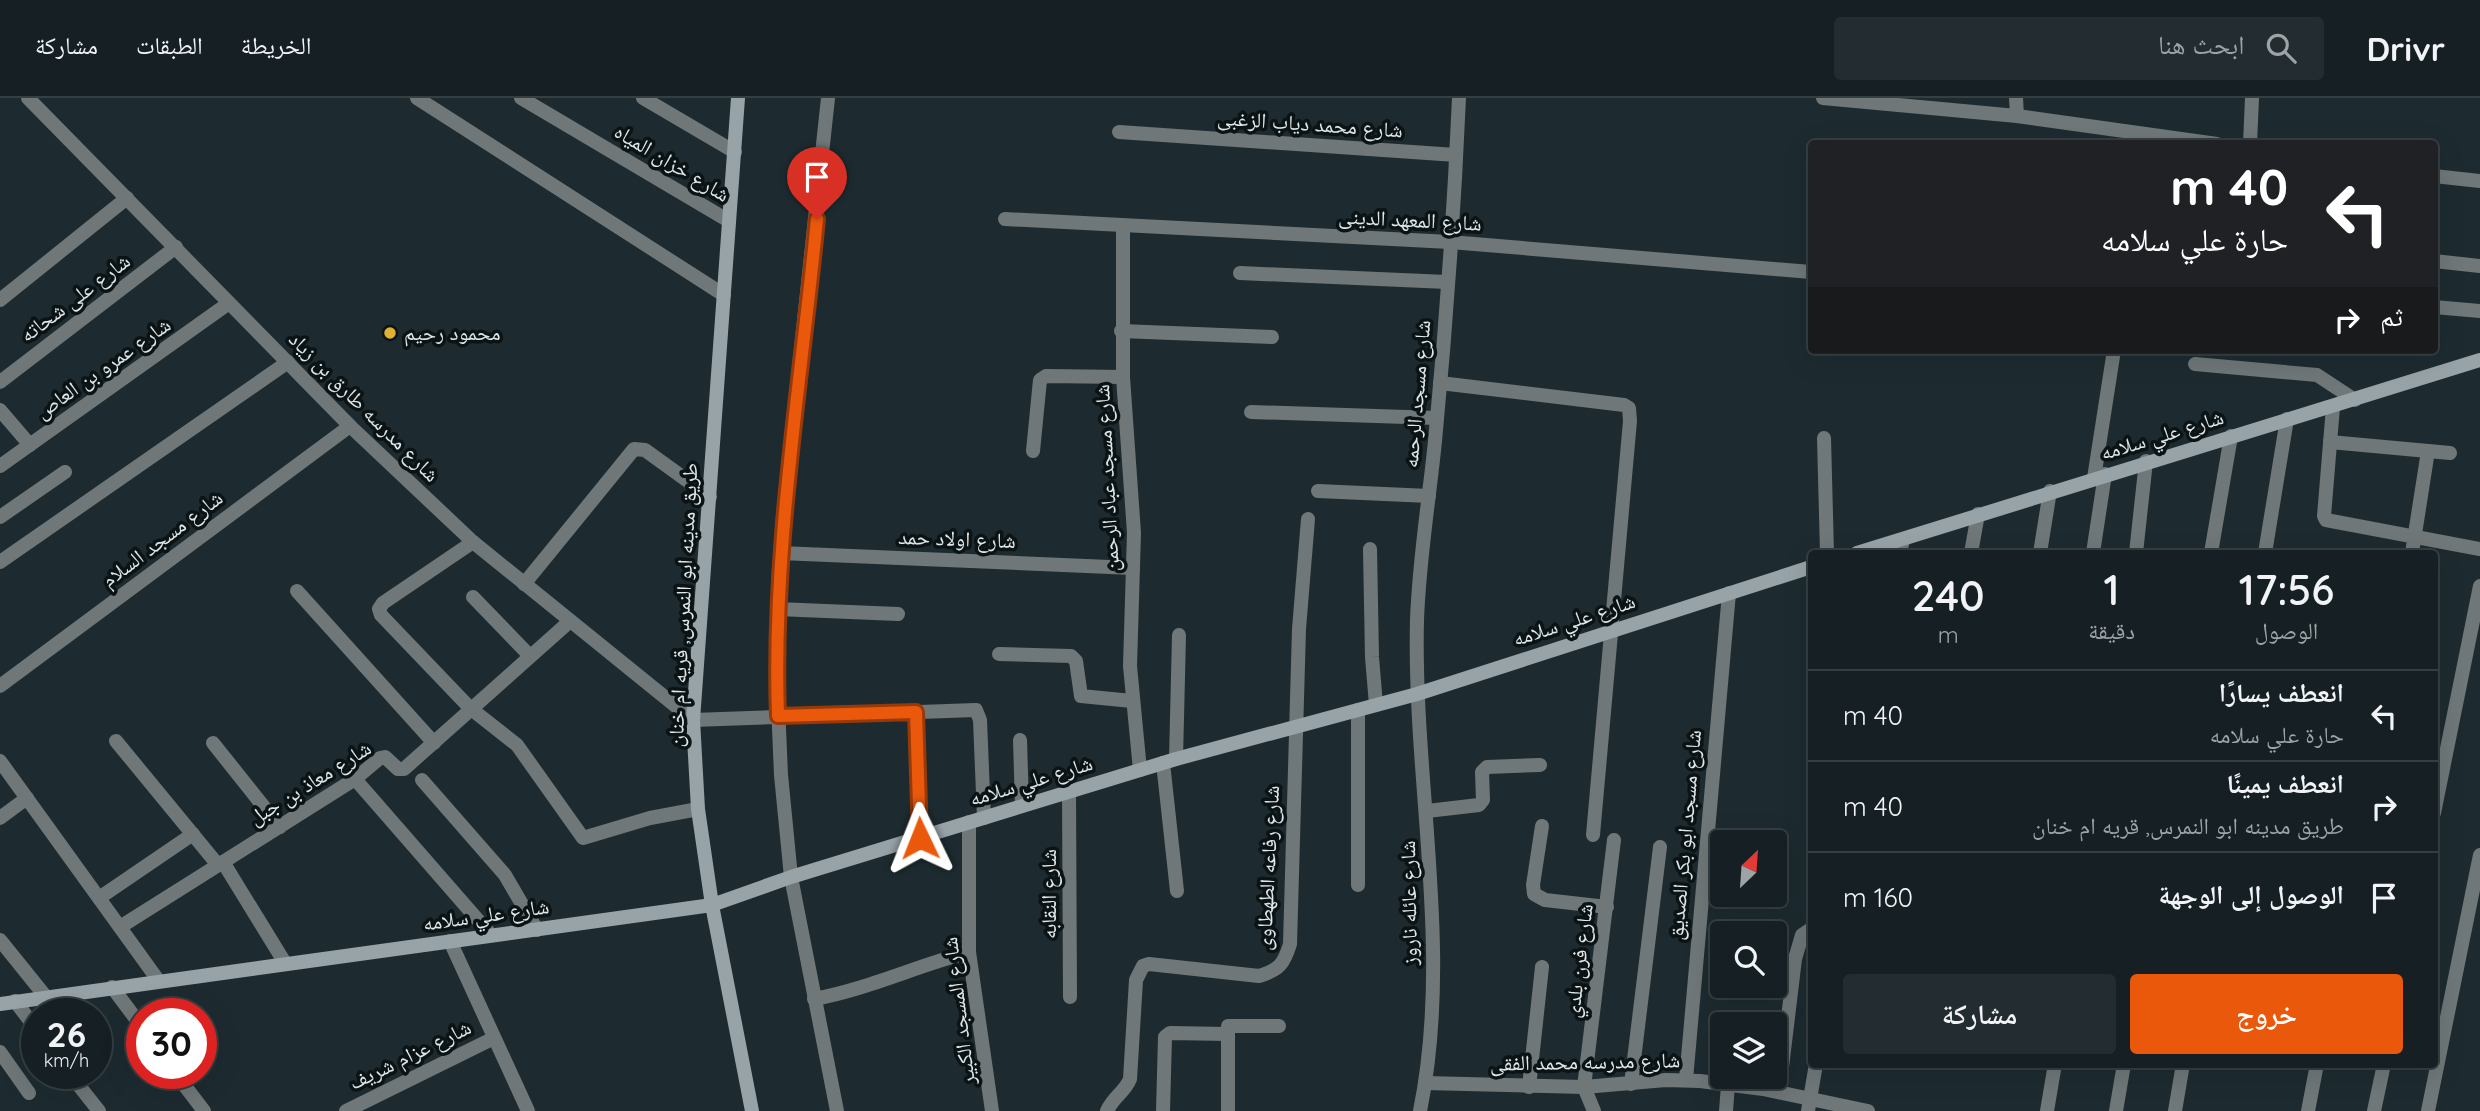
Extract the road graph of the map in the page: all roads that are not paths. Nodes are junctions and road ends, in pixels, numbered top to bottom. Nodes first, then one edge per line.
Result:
1 (28, 98) edge
2 (417, 98) edge
3 (521, 98) edge
4 (643, 98) edge
5 (738, 98) edge
6 (828, 98) edge
7 (1458, 98) edge
8 (1823, 98) edge
9 (2016, 98) edge
10 (2252, 98) edge
11 (42, 104) edge
12 (2017, 116) junction
13 (1119, 132) dead end
14 (2173, 140) edge
15 (2250, 140) edge
16 (734, 152) junction
17 (1456, 155) junction
18 (2438, 176) edge
19 (2480, 181) edge
20 (127, 198) junction
21 (1005, 219) dead end
22 (729, 221) junction
23 (1123, 226) junction
24 (1450, 242) junction
25 (176, 247) junction
26 (2438, 261) edge
27 (2480, 265) edge
28 (1808, 272) edge
29 (1240, 273) dead end
30 (1447, 282) junction
31 (724, 295) junction
32 (0, 300) edge
33 (229, 303) junction
34 (2438, 307) edge
35 (2480, 311) edge
36 (1121, 331) junction
37 (1272, 337) dead end
38 (2114, 354) edge
39 (2480, 360) edge
40 (288, 362) junction
41 (2195, 364) dead end
42 (1123, 377) junction
43 (0, 382) edge
44 (1440, 383) junction
45 (2355, 400) junction
46 (2333, 407) junction
47 (0, 410) edge
48 (1251, 412) dead end
49 (1437, 418) junction
50 (2287, 419) junction
51 (350, 426) junction
52 (2231, 436) junction
53 (1824, 438) dead end
54 (2330, 442) junction
55 (30, 445) junction
56 (2428, 451) junction
57 (1033, 452) dead end
58 (2450, 453) dead end
59 (2146, 461) junction
60 (0, 467) edge
61 (65, 472) dead end
62 (2100, 476) junction
63 (1318, 491) dead end
64 (2050, 491) junction
65 (1429, 496) junction
66 (710, 497) junction
67 (1979, 514) junction
68 (0, 517) edge
69 (1308, 519) dead end
70 (2415, 538) junction
71 (473, 542) junction
72 (1901, 547) edge
73 (1370, 549) dead end
74 (2480, 549) edge
75 (1827, 550) edge
76 (1879, 550) edge
77 (1972, 550) edge
78 (2040, 550) edge
79 (2093, 550) edge
80 (2136, 550) edge
81 (2212, 550) edge
82 (2265, 550) edge
83 (2413, 550) edge
84 (780, 553) junction
85 (0, 562) edge
86 (1133, 568) junction
87 (1808, 568) edge
88 (524, 584) junction
89 (2480, 586) edge
90 (297, 591) dead end
91 (1729, 593) junction
92 (473, 597) dead end
93 (777, 609) junction
94 (898, 614) dead end
95 (569, 622) junction
96 (1610, 629) junction
97 (1179, 635) dead end
98 (999, 654) dead end
99 (530, 656) junction
100 (0, 685) edge
101 (1417, 694) junction
102 (1132, 701) junction
103 (1376, 705) junction
104 (470, 708) junction
105 (1358, 710) junction
106 (916, 712) junction
107 (778, 716) junction
108 (693, 720) junction
109 (1296, 726) junction
110 (1020, 740) dead end
111 (116, 741) dead end
112 (213, 743) dead end
113 (434, 743) junction
114 (0, 761) edge
115 (1169, 761) junction
116 (1540, 765) dead end
117 (1140, 770) junction
118 (355, 779) junction
119 (422, 780) dead end
120 (1069, 792) junction
121 (2438, 793) edge
122 (27, 798) junction
123 (1022, 806) junction
124 (698, 809) junction
125 (1427, 811) junction
126 (0, 818) edge
127 (984, 818) junction
128 (970, 822) junction
129 (1542, 826) dead end
130 (280, 827) junction
131 (193, 834) junction
132 (1593, 835) dead end
133 (920, 838) junction
134 (1614, 840) dead end
135 (1660, 847) dead end
136 (2480, 855) edge
137 (221, 864) junction
138 (791, 877) junction
139 (1358, 885) dead end
140 (1177, 891) dead end
141 (99, 898) junction
142 (712, 905) junction
143 (1608, 907) junction
144 (120, 927) junction
145 (537, 930) junction
146 (1808, 931) edge
147 (491, 935) junction
148 (0, 940) edge
149 (450, 941) junction
150 (970, 952) junction
151 (285, 963) junction
152 (1542, 967) dead end
153 (158, 980) junction
154 (112, 987) junction
155 (46, 997) junction
156 (1070, 997) dead end
157 (814, 999) junction
158 (7, 1003) edge
159 (126, 1006) edge
160 (21, 1016) edge
161 (1279, 1026) dead end
162 (1227, 1034) junction
163 (494, 1038) junction
164 (0, 1052) edge
165 (2438, 1062) edge
166 (1815, 1068) edge
167 (2054, 1068) edge
168 (2123, 1068) edge
169 (2182, 1068) edge
170 (2316, 1068) edge
171 (2383, 1068) edge
172 (2437, 1068) edge
173 (1686, 1080) junction
174 (1425, 1083) junction
175 (1710, 1083) edge
176 (1631, 1084) junction
177 (1529, 1087) junction
178 (1584, 1087) junction
179 (82, 1089) edge
180 (187, 1089) edge
181 (1728, 1089) edge
182 (1762, 1089) edge
183 (1779, 1091) junction
184 (29, 1093) dead end
185 (1809, 1105) edge
186 (1850, 1109) edge
187 (99, 1111) edge
188 (204, 1111) edge
189 (346, 1111) edge
190 (528, 1111) edge
191 (752, 1111) edge
192 (837, 1111) edge
193 (992, 1111) edge
194 (1107, 1111) edge
195 (1163, 1111) edge
196 (1228, 1111) edge
197 (1420, 1111) edge
198 (1594, 1111) edge
199 (1726, 1111) edge
200 (1868, 1111) edge
201 (2048, 1111) edge
202 (2116, 1111) edge
203 (2175, 1111) edge
204 (2308, 1111) edge
205 (2374, 1111) edge
206 (2428, 1111) edge

1 - 11 street, شارع مدرسه طارق بن زياد
2 - 31 street
3 - 22 street, شارع خزان المياه
4 - 16 street
5 - 16 street, طريق مدينه ابو النمرس, قريه ام خنان
6 - 84 street
7 - 17 street, شارع مسجد الرحمه
8 - 12 street
9 - 12 street
10 - 15 street
11 - 20 street, شارع مدرسه طارق بن زياد
12 - 14 street
13 - 17 street, شارع محمد دياب الزغبى
16 - 22 street, طريق مدينه ابو النمرس, قريه ام خنان
17 - 24 street, شارع مسجد الرحمه
18 - 19 street
20 - 25 street, شارع مدرسه طارق بن زياد
20 - 32 street
21 - 23 street, شارع المعهد الدينى
22 - 31 street, طريق مدينه ابو النمرس, قريه ام خنان
23 - 24 street, شارع المعهد الدينى
23 - 36 street, شارع مسجد عباد الرحمن
24 - 28 street, شارع المعهد الدينى
24 - 30 street, شارع مسجد الرحمه
25 - 33 street, شارع مدرسه طارق بن زياد
25 - 43 street, شارع على شحاته
26 - 27 street
29 - 30 street
30 - 44 street, شارع مسجد الرحمه
31 - 66 street, طريق مدينه ابو النمرس, قريه ام خنان
33 - 40 street, شارع مدرسه طارق بن زياد
33 - 55 street, شارع عمرو بن العاص
34 - 35 street
36 - 37 street
36 - 42 street, شارع مسجد عباد الرحمن
38 - 62 street
39 - 45 street, شارع علي سلامه
40 - 51 street, شارع مدرسه طارق بن زياد
40 - 85 street
41 - 45 street
42 - 57 street
42 - 86 street, شارع مسجد عباد الرحمن
44 - 49 street, شارع مسجد الرحمه
44 - 96 street
45 - 46 street, شارع علي سلامه
46 - 50 street, شارع علي سلامه
46 - 54 street
47 - 55 street
48 - 49 street
49 - 65 street, شارع مسجد الرحمه
50 - 52 street, شارع علي سلامه
50 - 82 street
51 - 71 street, شارع مدرسه طارق بن زياد
51 - 100 street, شارع مسجد السلام
52 - 59 street, شارع علي سلامه
52 - 81 street
53 - 75 street
54 - 56 street
54 - 70 street
55 - 60 street, شارع عمرو بن العاص
56 - 58 street
56 - 70 street
59 - 62 street, شارع علي سلامه
59 - 80 street
61 - 68 street
62 - 64 street, شارع علي سلامه
62 - 79 street
63 - 65 street
64 - 67 street, شارع علي سلامه
64 - 78 street
65 - 101 street, شارع مسجد الرحمه
66 - 88 street
66 - 108 street, طريق مدينه ابو النمرس, قريه ام خنان
67 - 72 street, شارع علي سلامه
67 - 77 street
69 - 109 street
70 - 74 street
70 - 83 street
71 - 88 street, شارع مدرسه طارق بن زياد
71 - 104 street
72 - 76 street, شارع علي سلامه
73 - 103 street
84 - 86 street, شارع اولاد حمد
84 - 93 street
86 - 102 street, شارع مسجد عباد الرحمن
87 - 91 street, شارع علي سلامه
88 - 95 street, شارع مدرسه طارق بن زياد
89 - 121 street
90 - 113 street
91 - 96 street, شارع علي سلامه
91 - 173 street, شارع مسجد ابو بكر الصديق
92 - 99 street
93 - 94 street
93 - 107 street
95 - 99 street, شارع معاذ بن جبل
95 - 108 street, شارع مدرسه طارق بن زياد
96 - 101 street, شارع علي سلامه
96 - 132 street
97 - 115 street
98 - 102 street
99 - 104 street, شارع معاذ بن جبل
101 - 103 street, شارع علي سلامه
101 - 125 street, شارع عائله ناروز
102 - 117 street, شارع مسجد عباد الرحمن
103 - 105 street, شارع علي سلامه
104 - 113 street, شارع معاذ بن جبل
104 - 124 street
105 - 109 street, شارع علي سلامه
105 - 139 street
106 - 107 street
106 - 127 street
106 - 133 street
107 - 108 street
107 - 138 street
108 - 124 street, طريق مدينه ابو النمرس, قريه ام خنان
109 - 115 street, شارع علي سلامه
109 - 194 street, شارع رفاعه الطهطاوى
110 - 123 street
111 - 131 street
112 - 130 street
113 - 118 street, شارع معاذ بن جبل
114 - 122 street
115 - 117 street, شارع علي سلامه
115 - 140 street
116 - 125 street
117 - 120 street, شارع علي سلامه
118 - 130 street, شارع معاذ بن جبل
118 - 147 street
119 - 145 street
120 - 123 street, شارع علي سلامه
120 - 156 street, شارع النقابه
122 - 126 street
122 - 141 street
123 - 127 street, شارع علي سلامه
124 - 142 street, طريق مدينه ابو النمرس, قريه ام خنان
125 - 174 street, شارع عائله ناروز
127 - 128 street, شارع علي سلامه
128 - 133 street, شارع علي سلامه
128 - 150 street, شارع المسجد الكبير
129 - 143 street
130 - 137 street, شارع معاذ بن جبل
131 - 137 street
131 - 141 street
133 - 138 street, شارع علي سلامه
134 - 143 street, شارع فرن بلدي
135 - 176 street
136 - 165 street
137 - 144 street, شارع معاذ بن جبل
137 - 151 street
138 - 142 street, شارع علي سلامه
138 - 157 street
141 - 144 street
142 - 145 street, شارع علي سلامه
142 - 191 street, طريق مدينه ابو النمرس, قريه ام خنان
143 - 178 street, شارع فرن بلدي
144 - 153 street
145 - 147 street, شارع علي سلامه
146 - 183 street
147 - 149 street, شارع علي سلامه
148 - 155 street
149 - 151 street, شارع علي سلامه
149 - 163 street
150 - 157 street
150 - 193 street, شارع المسجد الكبير
151 - 153 street, شارع علي سلامه
152 - 177 street
153 - 154 street, شارع علي سلامه
154 - 155 street, شارع علي سلامه
154 - 159 street
155 - 158 street, شارع علي سلامه
157 - 192 street
158 - 160 street
161 - 162 street
162 - 195 street
162 - 196 street
163 - 189 street, شارع عزام شريف
163 - 190 street
164 - 184 street
166 - 185 street
167 - 201 street
168 - 202 street
169 - 203 street
170 - 204 street
171 - 205 street
172 - 206 street
173 - 175 street, شارع مدرسه محمد الفقى
173 - 176 street, شارع مدرسه محمد الفقى
174 - 177 street, شارع مدرسه محمد الفقى
174 - 197 street, شارع عائله ناروز
176 - 178 street, شارع مدرسه محمد الفقى
177 - 178 street, شارع مدرسه محمد الفقى
178 - 198 street
179 - 187 street
180 - 188 street
181 - 199 street
182 - 183 street, شارع مدرسه محمد الفقى
183 - 185 street, شارع مدرسه محمد الفقى
185 - 186 street, شارع مدرسه محمد الفقى
186 - 200 street, شارع مدرسه محمد الفقى

